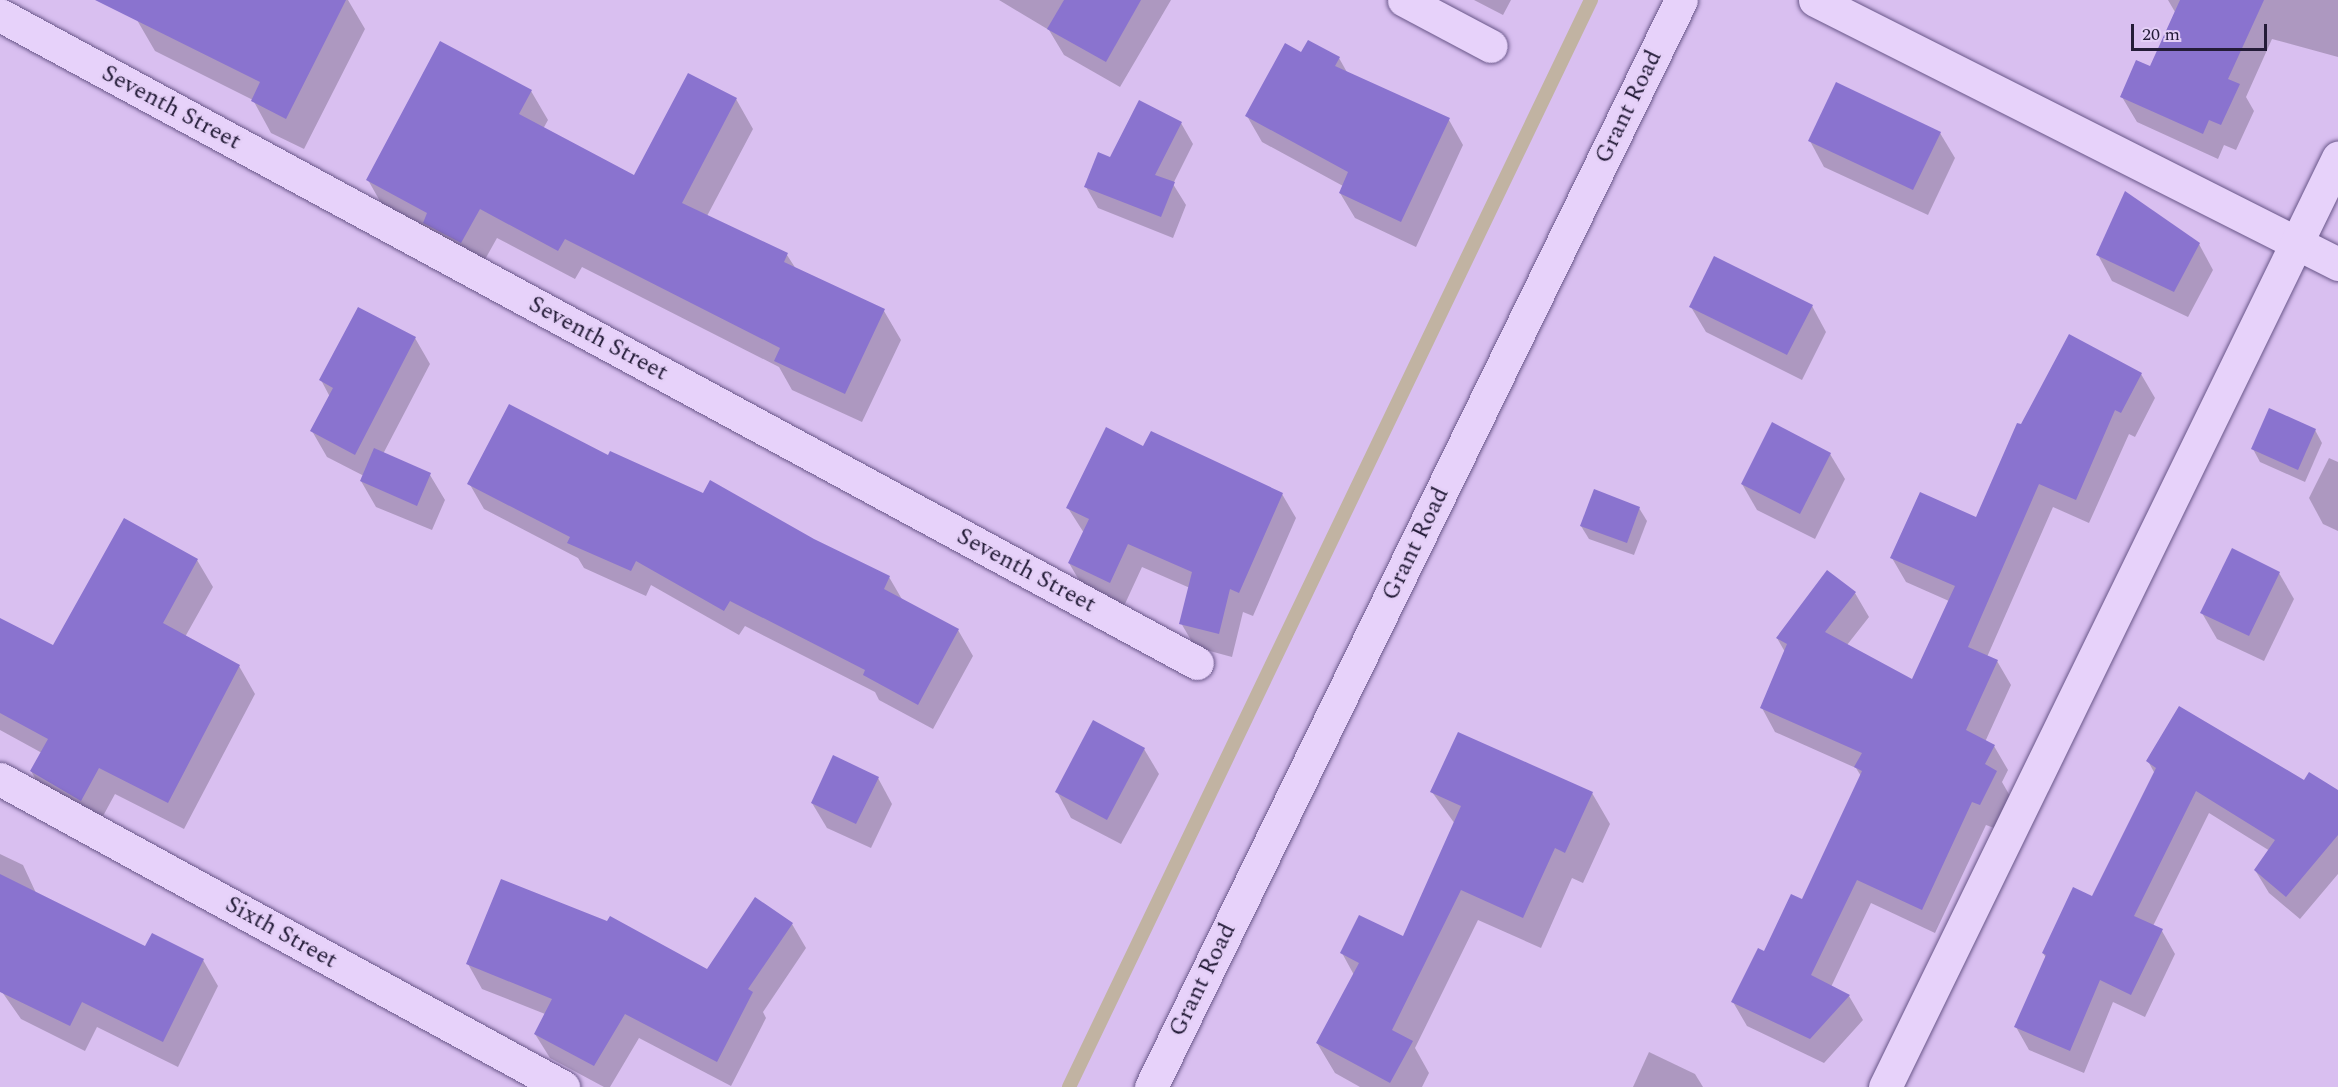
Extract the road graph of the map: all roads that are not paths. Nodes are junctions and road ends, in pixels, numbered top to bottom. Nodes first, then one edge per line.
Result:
1 (1404, 0) edge
2 (1682, 0) edge
3 (1815, 0) edge
4 (3, 13) edge
5 (1491, 46) dead end
6 (2338, 158) edge
7 (2297, 244) junction
8 (2338, 264) edge
9 (1197, 663) dead end
10 (0, 779) edge
11 (563, 1087) edge
12 (1151, 1087) edge
13 (1885, 1087) edge

1 - 5 street
2 - 12 street, Grant Road
3 - 7 street
4 - 9 street, Seventh Street
6 - 7 street
7 - 8 street
7 - 13 street
10 - 11 street, Sixth Street

